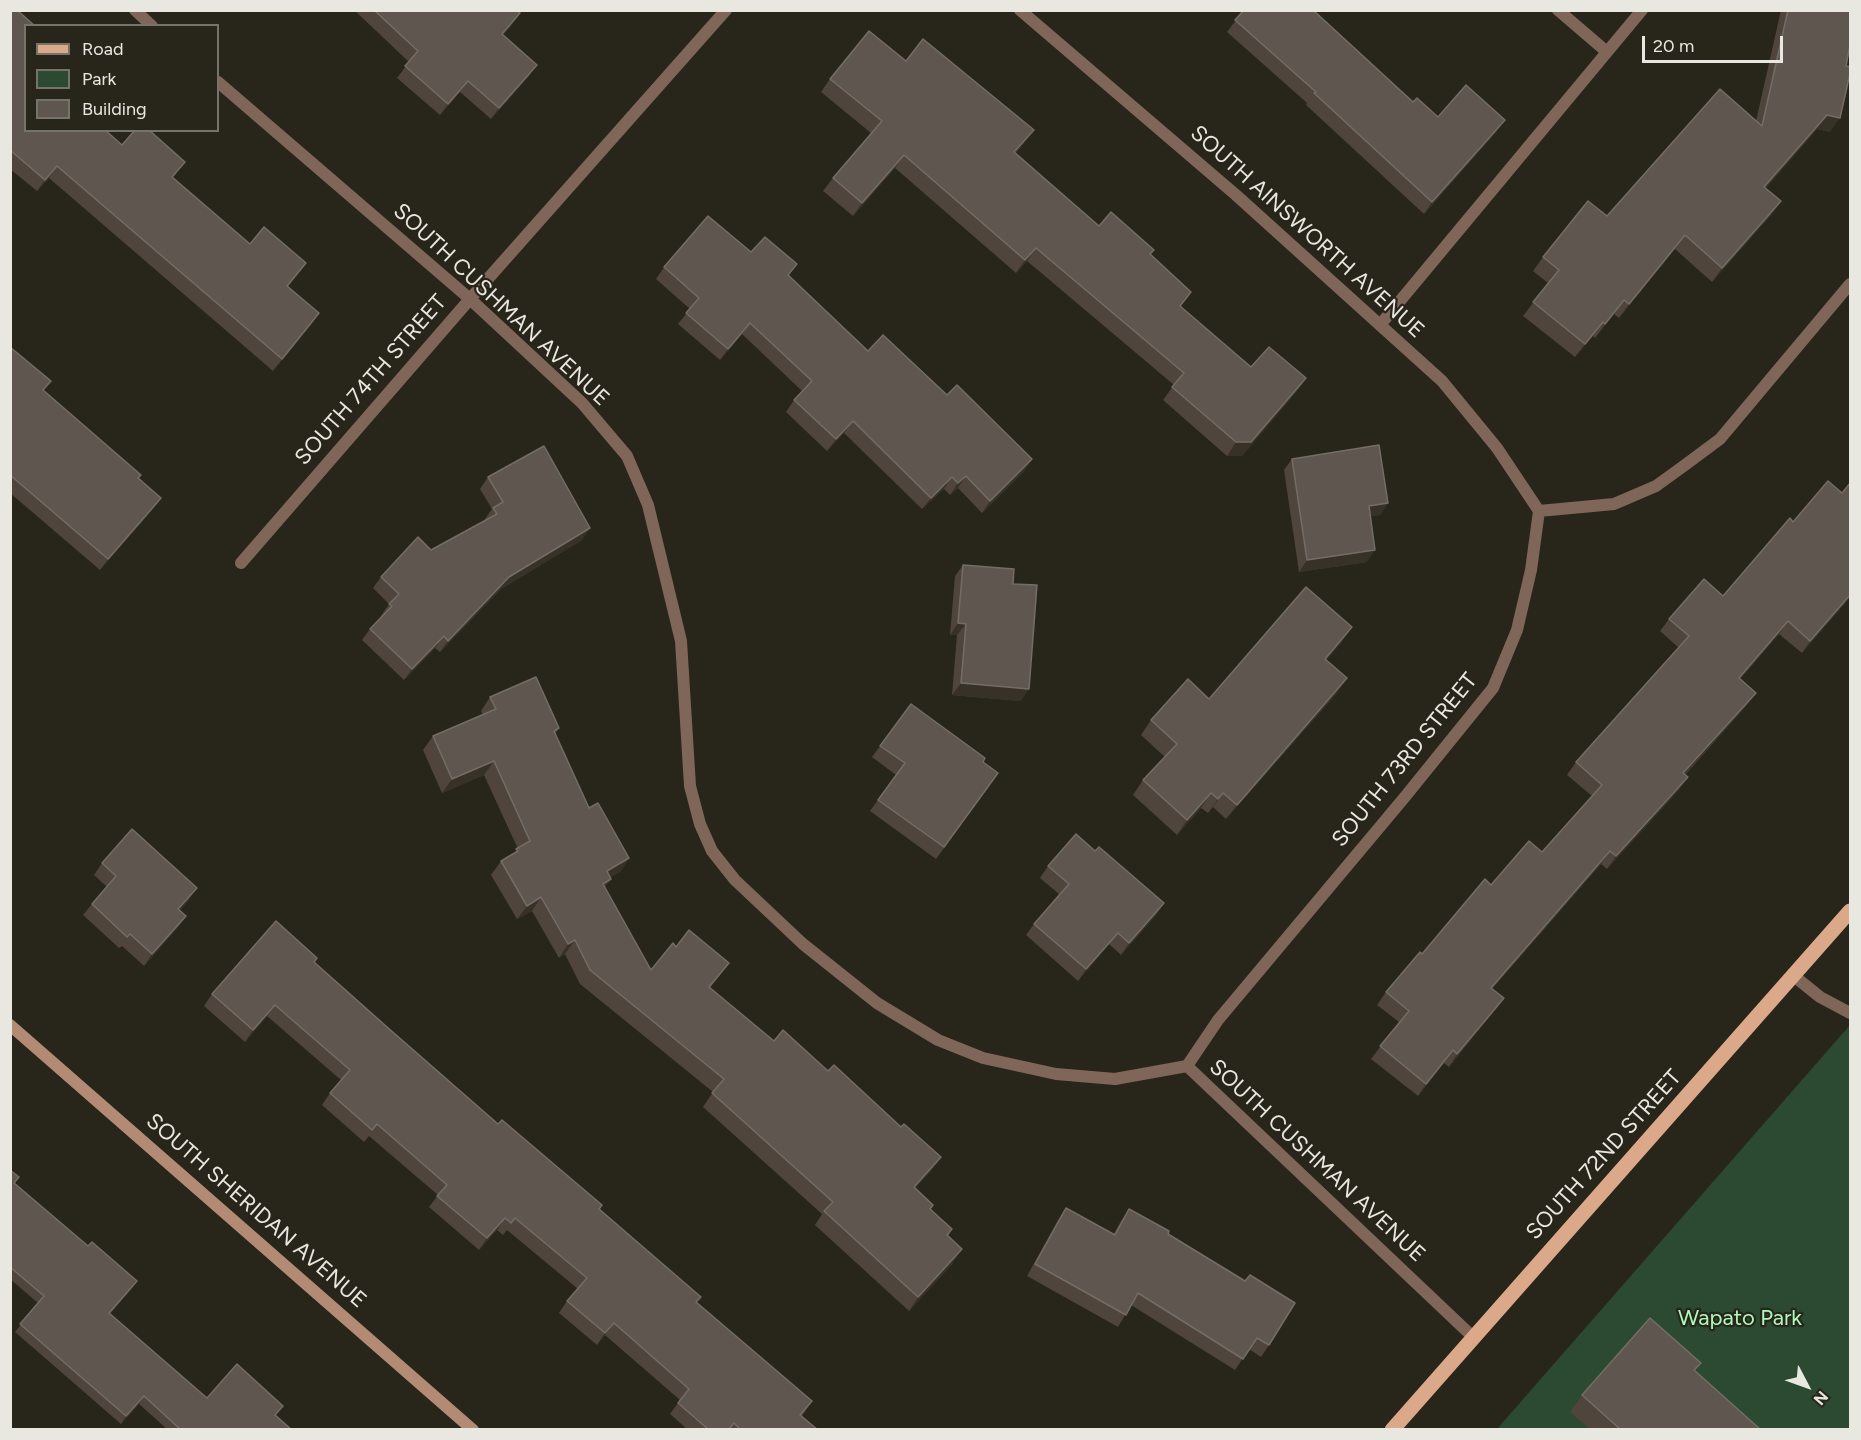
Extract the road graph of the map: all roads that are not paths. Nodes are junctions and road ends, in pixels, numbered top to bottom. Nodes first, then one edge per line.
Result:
1 (135, 10) edge
2 (726, 10) edge
3 (1020, 10) edge
4 (1558, 10) edge
5 (1642, 10) edge
6 (150, 24) edge
7 (1606, 52) junction
8 (219, 83) edge
9 (1851, 284) edge
10 (470, 299) junction
11 (1380, 325) junction
12 (1539, 510) junction
13 (241, 563) dead end
14 (1851, 911) edge
15 (1794, 975) junction
16 (1851, 1013) edge
17 (10, 1025) edge
18 (1187, 1066) junction
19 (1473, 1337) junction
20 (473, 1430) edge
21 (1392, 1430) edge

1 - 6 street
2 - 10 street, SOUTH 74TH STREET
3 - 11 street, SOUTH AINSWORTH AVENUE
4 - 7 street
5 - 7 street
7 - 11 street
8 - 10 street, SOUTH CUSHMAN AVENUE
9 - 12 street
10 - 13 street, SOUTH 74TH STREET
10 - 18 street, SOUTH CUSHMAN AVENUE
11 - 12 street, SOUTH AINSWORTH AVENUE
12 - 18 street, SOUTH 73RD STREET
14 - 15 main road, SOUTH 72ND STREET
15 - 16 street
15 - 19 main road, SOUTH 72ND STREET
17 - 20 street, SOUTH SHERIDAN AVENUE
18 - 19 street, SOUTH CUSHMAN AVENUE
19 - 21 main road, SOUTH 72ND STREET

